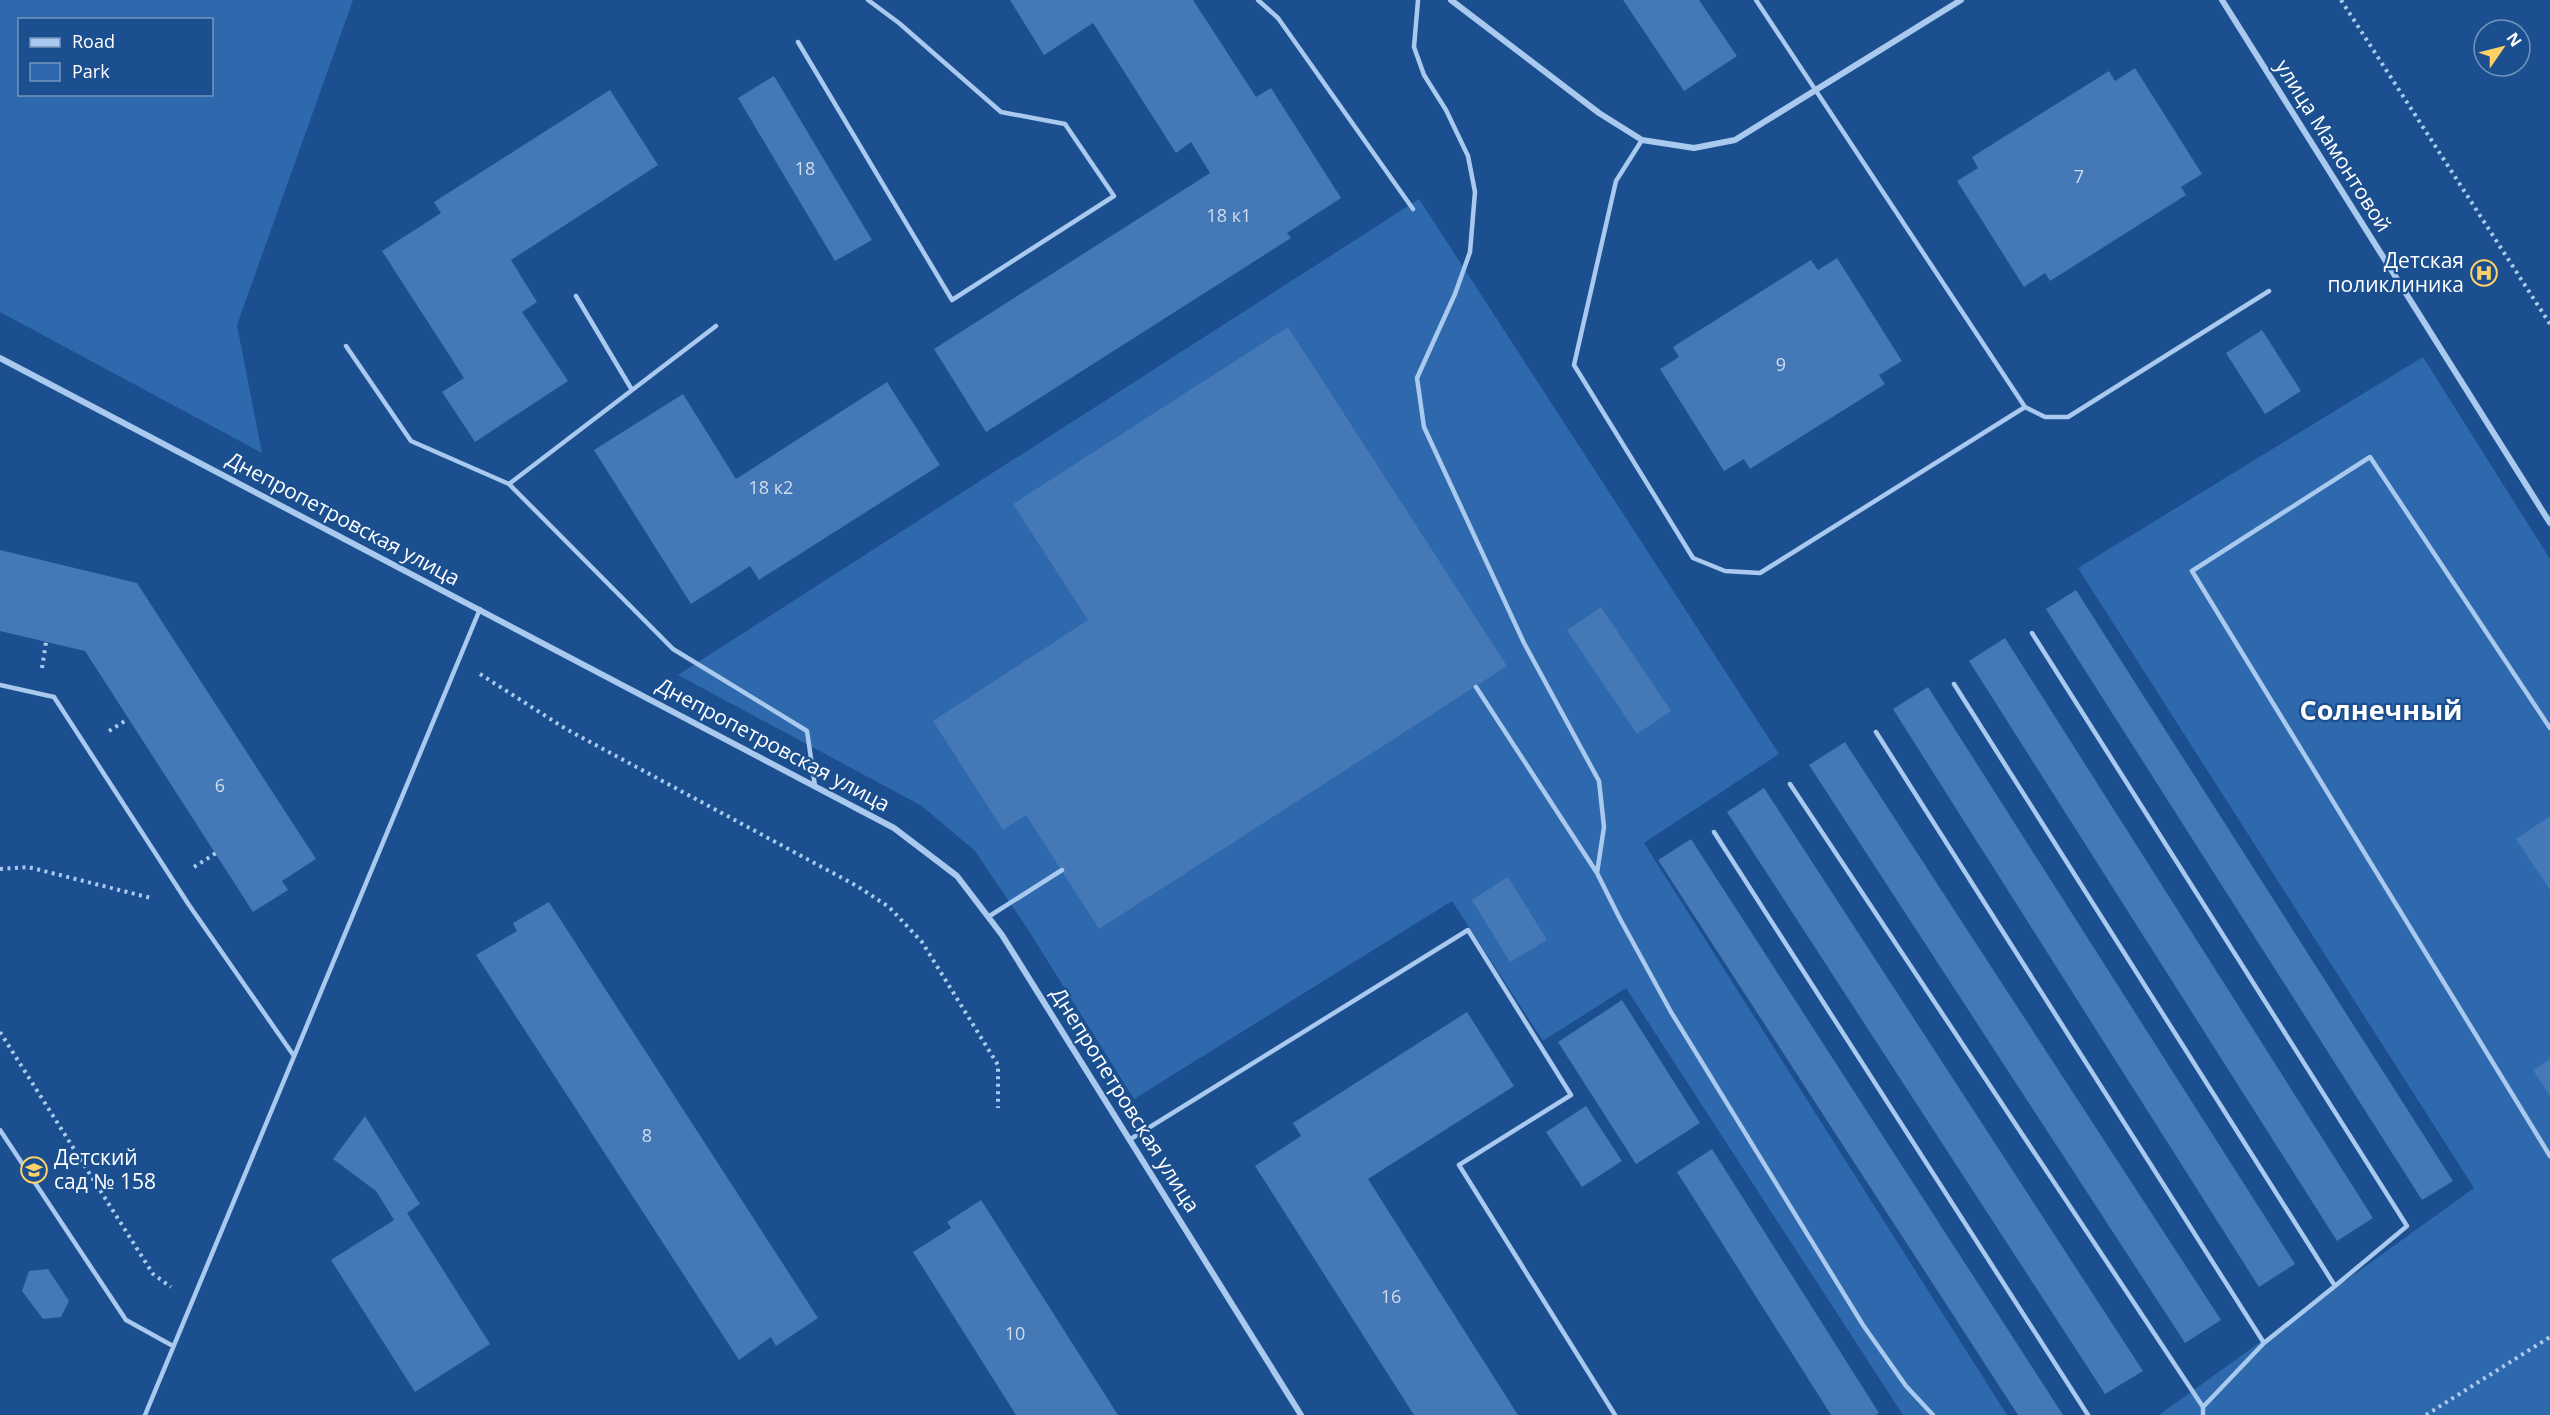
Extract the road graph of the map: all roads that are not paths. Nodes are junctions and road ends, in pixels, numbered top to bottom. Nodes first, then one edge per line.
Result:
1 (868, 0) edge
2 (1258, 0) edge
3 (1418, 0) edge
4 (1451, 0) edge
5 (1756, 0) edge
6 (1961, 0) edge
7 (2222, 0) edge
8 (798, 42) dead end
9 (1816, 91) junction
10 (1642, 140) junction
11 (1413, 209) dead end
12 (2269, 291) dead end
13 (576, 296) dead end
14 (716, 326) dead end
15 (346, 346) dead end
16 (0, 358) edge
17 (632, 390) junction
18 (2025, 408) junction
19 (509, 484) junction
20 (2550, 523) edge
21 (480, 609) junction
22 (2032, 633) dead end
23 (1954, 684) dead end
24 (0, 685) edge
25 (1476, 687) dead end
26 (2550, 728) edge
27 (1876, 732) dead end
28 (1790, 784) dead end
29 (815, 786) junction
30 (1714, 832) dead end
31 (1062, 870) dead end
32 (1597, 873) junction
33 (988, 917) junction
34 (294, 1056) junction
35 (0, 1130) edge
36 (1130, 1140) junction
37 (2550, 1156) edge
38 (2335, 1286) junction
39 (2264, 1343) junction
40 (173, 1346) junction
41 (2203, 1407) junction
42 (145, 1415) edge
43 (1301, 1415) edge
44 (1615, 1415) edge
45 (1933, 1415) edge
46 (2088, 1415) edge
47 (2203, 1415) edge

1 - 8 lane
2 - 11 lane
3 - 32 lane
4 - 10 street
5 - 9 lane
6 - 9 street
7 - 20 street, улица Мамонтовой
9 - 10 street
9 - 18 lane
10 - 18 lane
12 - 18 lane
13 - 17 lane
14 - 17 lane
15 - 19 lane
16 - 21 street, Днепропетровская улица
17 - 19 lane
19 - 29 lane
21 - 29 street, Днепропетровская улица
21 - 34 lane
22 - 38 lane
23 - 38 lane
24 - 34 lane
25 - 32 lane
26 - 37 lane
27 - 39 lane
28 - 41 lane
29 - 33 street, Днепропетровская улица
30 - 46 lane
31 - 33 lane
32 - 45 lane
33 - 36 street, Днепропетровская улица
34 - 40 lane
35 - 40 lane
36 - 43 street, Днепропетровская улица
36 - 44 lane
38 - 39 lane
39 - 41 lane
40 - 42 lane
41 - 47 lane

